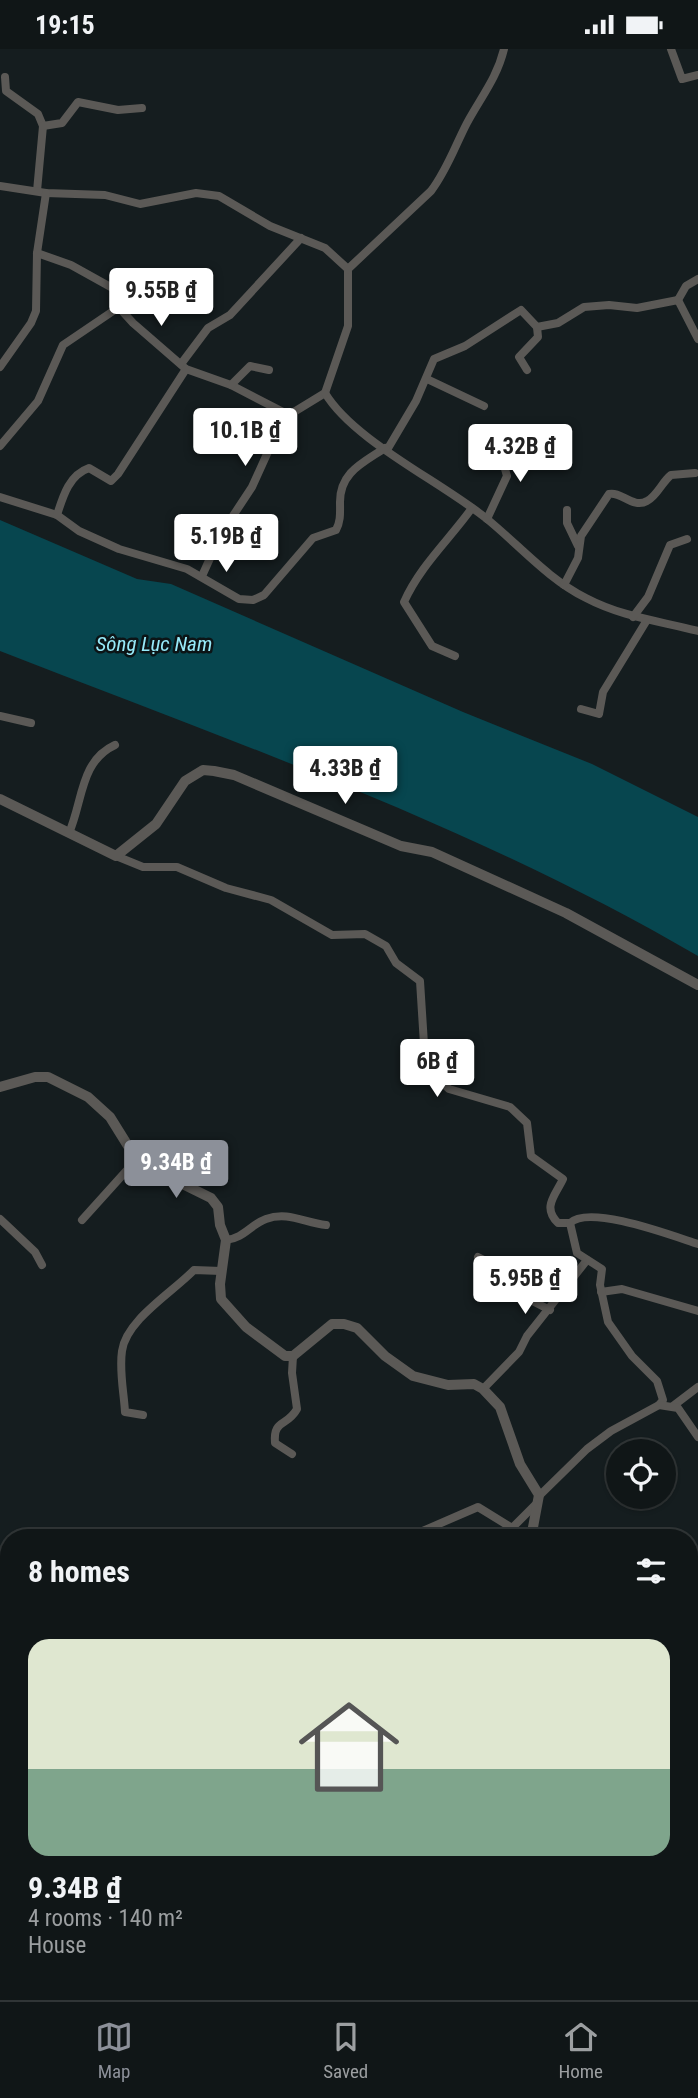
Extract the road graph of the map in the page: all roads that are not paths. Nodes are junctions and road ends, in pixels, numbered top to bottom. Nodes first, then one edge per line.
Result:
1 (504, 49) edge
2 (671, 49) edge
3 (698, 75) edge
4 (5, 77) dead end
5 (142, 108) dead end
6 (43, 126) junction
7 (0, 186) edge
8 (42, 192) junction
9 (301, 238) junction
10 (37, 253) junction
11 (348, 269) junction
12 (698, 279) edge
13 (678, 300) junction
14 (122, 305) junction
15 (537, 327) junction
16 (698, 339) edge
17 (0, 367) edge
18 (183, 367) junction
19 (269, 370) dead end
20 (527, 370) dead end
21 (427, 379) junction
22 (231, 385) junction
23 (325, 393) junction
24 (484, 406) dead end
25 (289, 415) junction
26 (498, 445) dead end
27 (0, 446) edge
28 (386, 449) junction
29 (695, 473) dead end
30 (0, 497) edge
31 (472, 508) junction
32 (567, 510) dead end
33 (57, 515) junction
34 (487, 519) junction
35 (687, 539) dead end
36 (580, 548) junction
37 (202, 576) junction
38 (564, 585) junction
39 (633, 617) junction
40 (647, 620) junction
41 (698, 631) edge
42 (455, 656) dead end
43 (581, 709) dead end
44 (0, 716) edge
45 (31, 723) dead end
46 (116, 745) dead end
47 (0, 799) edge
48 (69, 832) junction
49 (116, 856) junction
50 (698, 985) edge
51 (0, 1087) edge
52 (128, 1150) junction
53 (0, 1219) edge
54 (82, 1220) dead end
55 (570, 1223) junction
56 (326, 1225) dead end
57 (226, 1240) junction
58 (698, 1244) edge
59 (478, 1257) dead end
60 (587, 1260) junction
61 (42, 1265) dead end
62 (221, 1271) junction
63 (601, 1292) junction
64 (550, 1310) junction
65 (698, 1311) edge
66 (293, 1356) junction
67 (698, 1387) edge
68 (483, 1389) junction
69 (659, 1405) junction
70 (673, 1406) junction
71 (143, 1415) dead end
72 (698, 1437) edge
73 (292, 1454) dead end
74 (537, 1500) junction
75 (427, 1529) edge
76 (532, 1529) edge

1 - 11 street
2 - 3 street
4 - 6 street
5 - 6 street
6 - 8 street
7 - 8 street
8 - 9 street
8 - 10 street
9 - 11 street
9 - 18 street
10 - 14 street
10 - 17 street
11 - 23 street
12 - 13 street
13 - 15 street
13 - 16 street
14 - 18 street
14 - 27 street
15 - 20 street
15 - 21 street
18 - 22 street
18 - 33 street
19 - 22 street
21 - 24 street
21 - 28 street
22 - 25 street
23 - 25 street
23 - 28 street
25 - 37 street
26 - 34 street
28 - 31 street
28 - 37 street
29 - 36 street
30 - 33 street
31 - 34 street
31 - 42 street
32 - 36 street
33 - 37 street
34 - 38 street
35 - 39 street
36 - 38 street
38 - 39 street
39 - 40 street
40 - 41 street
40 - 43 street
44 - 45 street
46 - 48 street
47 - 48 street
48 - 49 street
49 - 50 street
49 - 55 street
51 - 52 street
52 - 54 street
52 - 57 street
53 - 61 street
55 - 58 street
55 - 60 street
56 - 57 street
57 - 62 street
59 - 64 street
60 - 63 street
60 - 64 street
62 - 66 street
62 - 71 street
63 - 65 street
63 - 69 street
64 - 68 street
66 - 68 street
66 - 73 street
67 - 70 street
68 - 74 street
69 - 70 street
69 - 74 street
70 - 72 street
74 - 75 street
74 - 76 street

